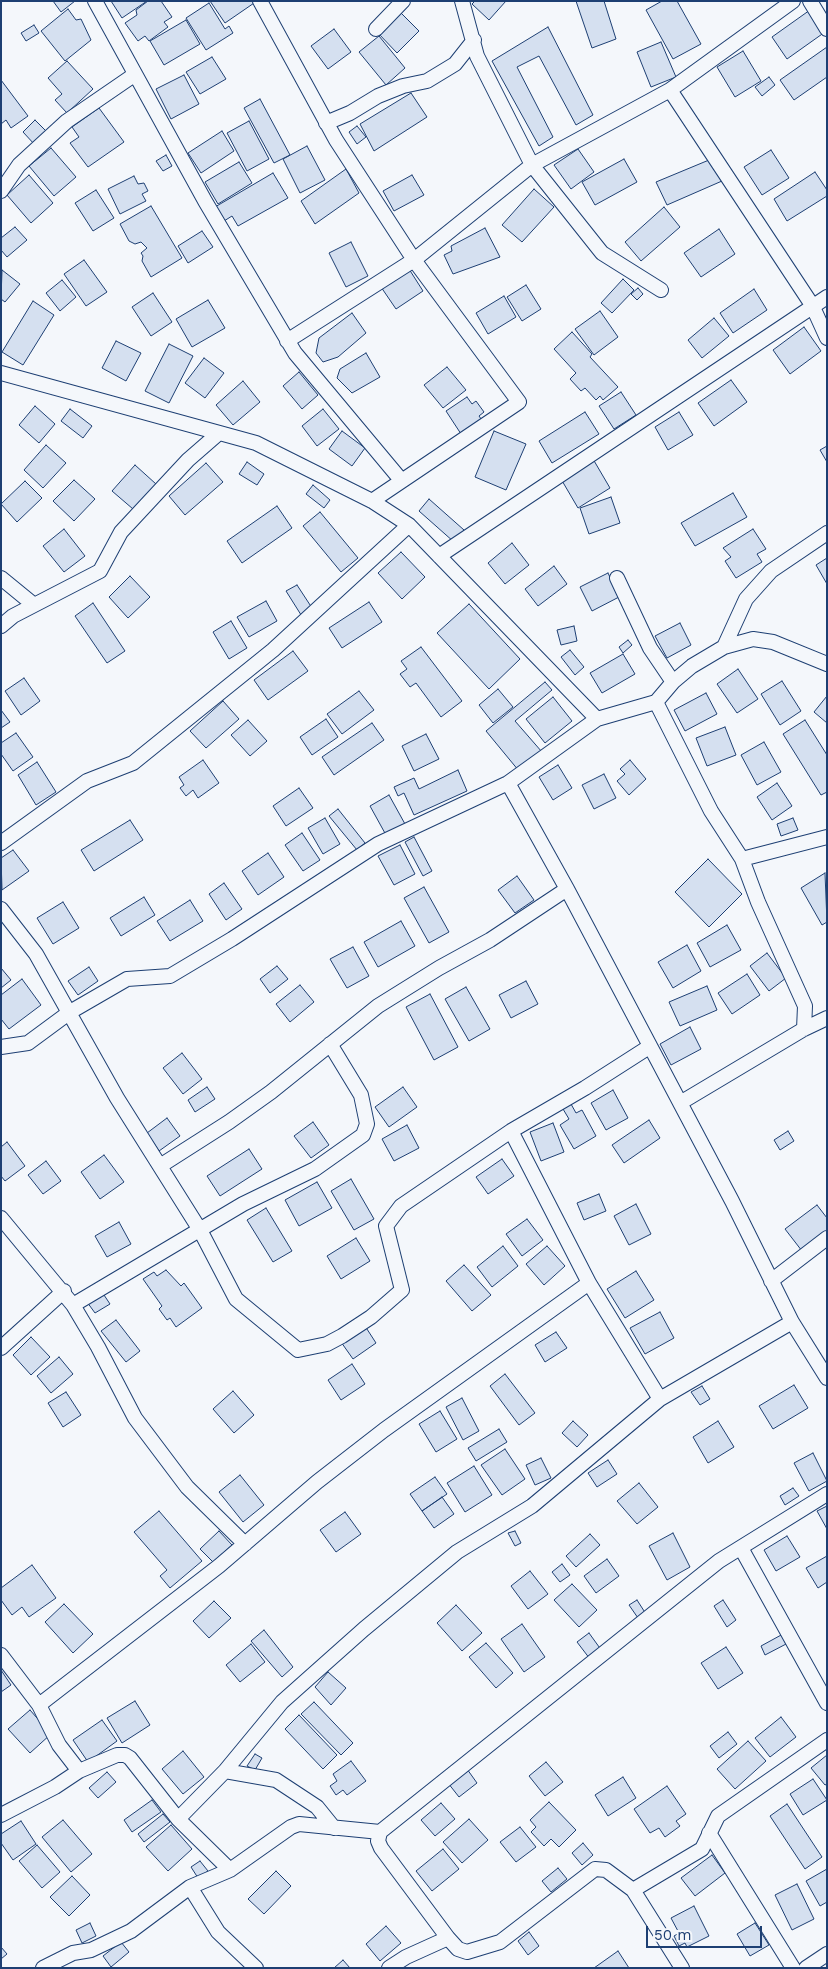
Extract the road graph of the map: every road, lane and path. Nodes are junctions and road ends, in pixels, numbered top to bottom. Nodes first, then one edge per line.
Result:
1 (95, 1) edge
2 (260, 1) edge
3 (404, 1) edge
4 (462, 1) edge
5 (793, 1) edge
6 (810, 1) edge
7 (376, 29) dead end
8 (827, 29) edge
9 (474, 40) junction
10 (134, 75) junction
11 (670, 90) junction
12 (326, 123) junction
13 (532, 166) junction
14 (1, 191) edge
15 (414, 260) junction
16 (660, 290) dead end
17 (827, 296) edge
18 (812, 305) junction
19 (827, 338) edge
20 (287, 341) junction
21 (1, 373) edge
22 (219, 433) junction
23 (401, 480) junction
24 (372, 501) junction
25 (409, 525) junction
26 (827, 533) edge
27 (439, 556) junction
28 (1, 578) edge
29 (617, 578) dead end
30 (34, 604) junction
31 (1, 626) edge
32 (724, 647) junction
33 (827, 664) edge
34 (673, 682) junction
35 (656, 702) junction
36 (597, 719) junction
37 (508, 783) junction
38 (827, 837) edge
39 (1, 843) edge
40 (742, 859) junction
41 (567, 889) junction
42 (1, 910) edge
43 (70, 1012) junction
44 (827, 1018) edge
45 (804, 1029) junction
46 (330, 1044) junction
47 (1, 1046) edge
48 (649, 1047) junction
49 (680, 1103) junction
50 (511, 1131) junction
51 (160, 1166) junction
52 (1, 1218) edge
53 (200, 1230) junction
54 (827, 1238) edge
55 (771, 1281) junction
56 (589, 1283) junction
57 (64, 1291) junction
58 (73, 1305) junction
59 (792, 1322) junction
60 (1, 1348) edge
61 (827, 1378) edge
62 (660, 1399) junction
63 (827, 1494) edge
64 (245, 1544) junction
65 (741, 1548) junction
66 (1, 1655) edge
67 (827, 1703) edge
68 (40, 1705) junction
69 (827, 1740) edge
70 (79, 1771) junction
71 (224, 1771) junction
72 (1, 1815) edge
73 (178, 1819) junction
74 (334, 1828) junction
75 (380, 1832) junction
76 (709, 1833) junction
77 (230, 1870) junction
78 (190, 1887) junction
79 (634, 1890) junction
80 (448, 1938) junction
81 (827, 1954) edge
82 (62, 1964) edge
83 (43, 1968) edge
84 (256, 1968) edge
85 (389, 1968) edge
86 (682, 1968) edge
87 (793, 1968) edge
88 (806, 1968) edge

1 - 10 street
2 - 12 street
3 - 7 street
4 - 9 street
5 - 11 street
6 - 8 street
9 - 12 street
9 - 13 street
10 - 14 street
10 - 20 street
11 - 13 street
11 - 18 street
12 - 15 street
13 - 15 street
13 - 16 street
15 - 20 street
15 - 23 street
17 - 18 street
18 - 19 street
18 - 27 street
20 - 23 street
21 - 22 street
22 - 24 street
22 - 30 street
23 - 24 street
24 - 25 street
25 - 27 street
25 - 39 street
26 - 32 street
27 - 36 street
28 - 30 street
29 - 34 street
30 - 31 street
32 - 33 street
32 - 34 street
34 - 35 street
35 - 36 street
35 - 40 street
36 - 37 street
37 - 41 street
37 - 43 street
38 - 40 street
40 - 45 street
41 - 46 street
41 - 48 street
42 - 43 street
43 - 47 street
43 - 51 street
44 - 45 street
45 - 49 street
46 - 51 street
46 - 53 street
48 - 49 street
48 - 50 street
49 - 55 street
50 - 53 street
50 - 56 street
51 - 53 street
52 - 57 street
53 - 58 street
54 - 55 street
55 - 59 street
56 - 62 street
56 - 64 street
57 - 58 street
57 - 60 street
58 - 64 street
59 - 61 street
59 - 62 street
62 - 71 street
63 - 65 street
64 - 68 street
65 - 67 street
65 - 75 street
66 - 68 street
68 - 70 street
69 - 76 street
70 - 72 street
70 - 73 street
71 - 73 street
71 - 74 street
73 - 77 street
74 - 75 street
74 - 77 street
75 - 80 street
76 - 79 street
76 - 87 street
77 - 78 street
78 - 82 street
78 - 84 street
79 - 80 street
79 - 86 street
80 - 85 street
81 - 88 street
82 - 83 street

